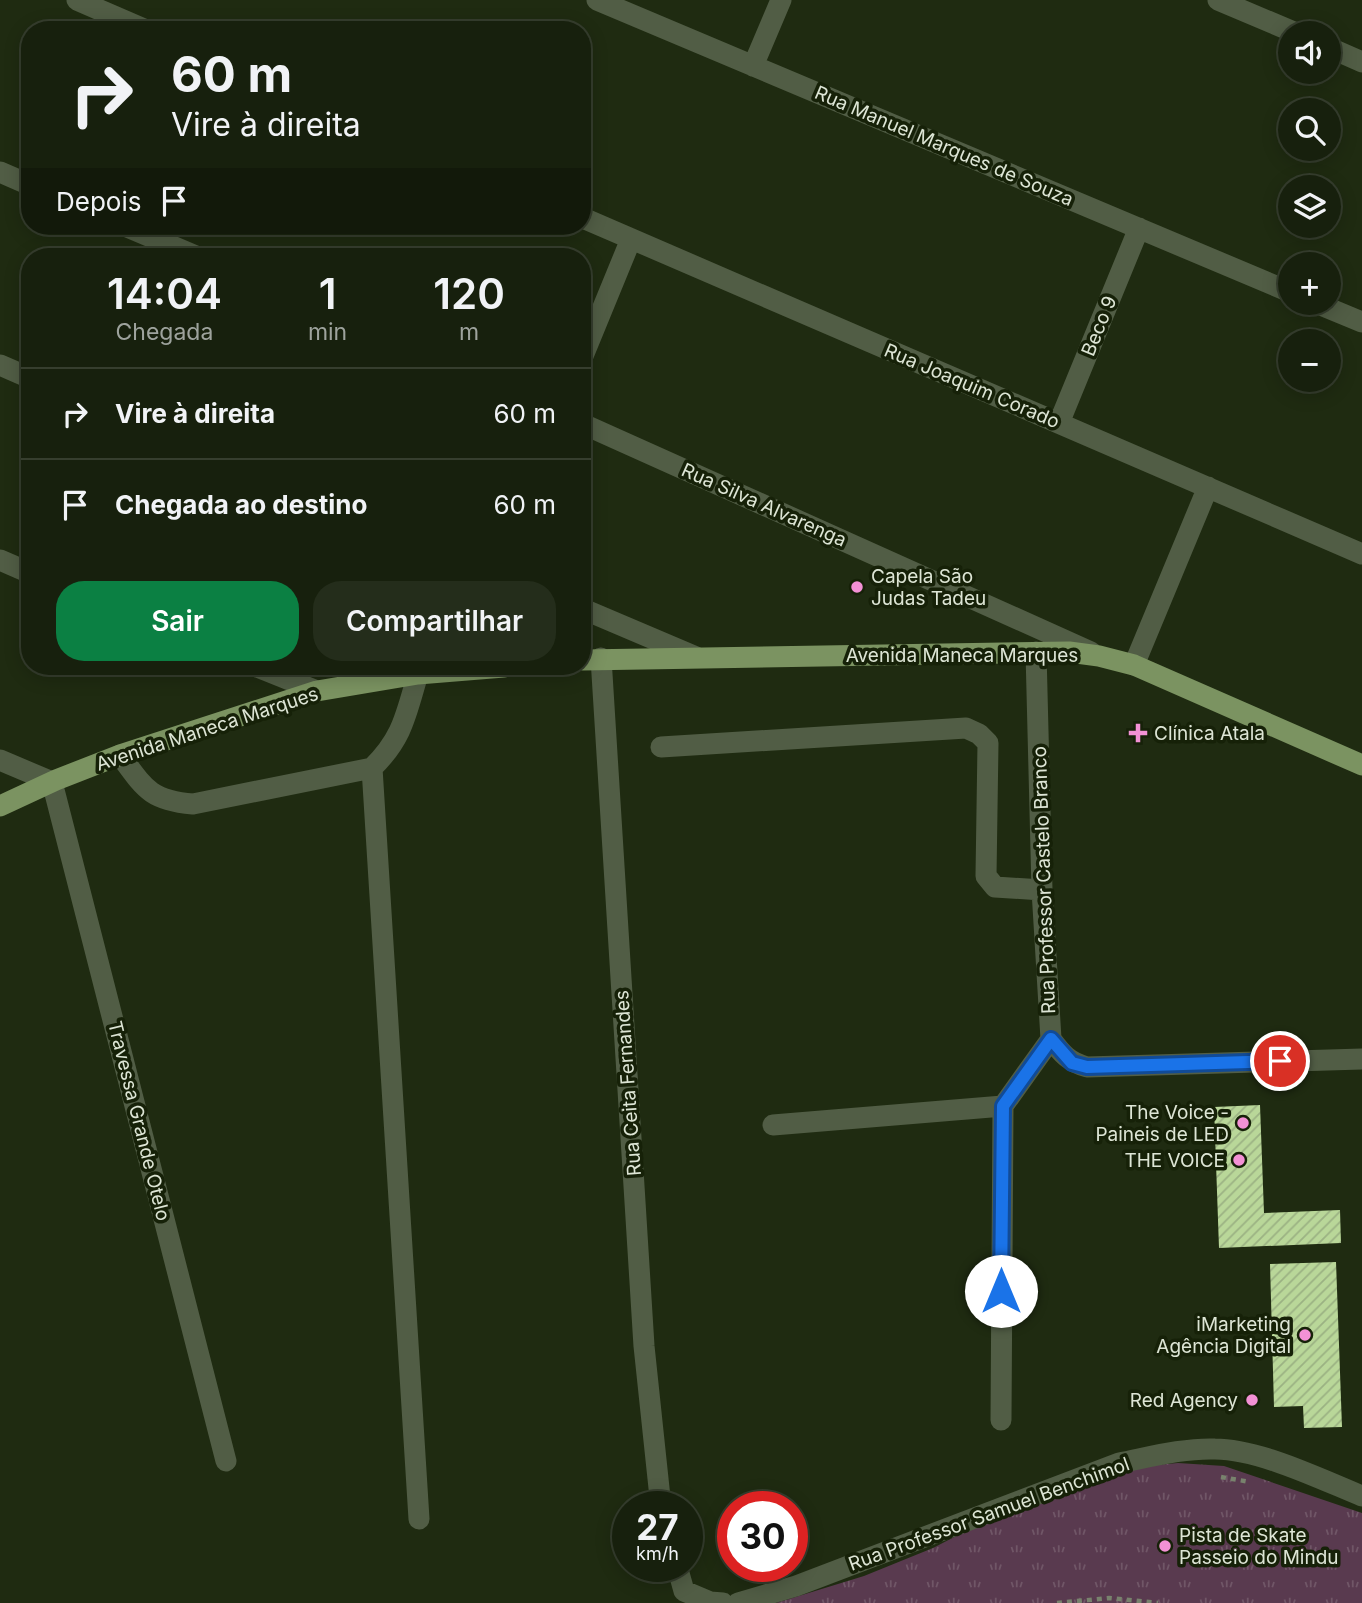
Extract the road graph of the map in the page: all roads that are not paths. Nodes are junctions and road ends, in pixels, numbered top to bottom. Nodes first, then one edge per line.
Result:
1 (77, 0) edge
2 (597, 0) edge
3 (780, 0) edge
4 (1217, 0) edge
5 (125, 21) edge
6 (1278, 25) edge
7 (1341, 53) edge
8 (1362, 62) edge
9 (753, 66) junction
10 (0, 172) edge
11 (21, 181) edge
12 (591, 222) edge
13 (1139, 228) junction
14 (146, 235) edge
15 (631, 239) junction
16 (177, 248) edge
17 (1278, 287) edge
18 (1341, 313) edge
19 (1362, 322) edge
20 (591, 336) edge
21 (0, 365) edge
22 (21, 374) edge
23 (1059, 423) junction
24 (591, 428) edge
25 (1208, 487) junction
26 (1362, 554) edge
27 (0, 561) edge
28 (21, 569) edge
29 (591, 612) edge
30 (1036, 652) junction
31 (1099, 656) junction
32 (696, 657) junction
33 (592, 659) edge
34 (1134, 665) junction
35 (277, 675) edge
36 (412, 675) edge
37 (418, 675) edge
38 (317, 691) junction
39 (661, 747) dead end
40 (120, 755) junction
41 (0, 760) edge
42 (1362, 765) edge
43 (372, 768) junction
44 (52, 782) junction
45 (0, 806) edge
46 (1042, 890) junction
47 (1051, 1039) junction
48 (1362, 1059) edge
49 (1003, 1106) junction
50 (773, 1125) dead end
51 (1001, 1420) dead end
52 (226, 1461) dead end
53 (659, 1491) edge
54 (1362, 1496) edge
55 (419, 1519) dead end
56 (680, 1597) edge
57 (723, 1603) edge
58 (738, 1603) edge

1 - 5 street
2 - 9 street, Rua Manuel Marques de Souza
3 - 9 street
4 - 6 street
7 - 8 street
9 - 13 street, Rua Manuel Marques de Souza
10 - 11 street
12 - 15 street, Rua Joaquim Corado
13 - 17 street, Rua Manuel Marques de Souza
13 - 23 street, Beco 9
14 - 16 street
15 - 20 street
15 - 23 street, Rua Joaquim Corado
18 - 19 street
21 - 22 street
23 - 25 street, Rua Joaquim Corado
24 - 31 street, Rua Silva Alvarenga
25 - 26 street, Rua Joaquim Corado
25 - 34 street
27 - 28 street
29 - 32 street
30 - 31 main road, Avenida Maneca Marques
30 - 32 main road, Avenida Maneca Marques
30 - 46 street, Rua Professor Castelo Branco
31 - 34 main road, Avenida Maneca Marques
32 - 33 main road, Avenida Maneca Marques
33 - 53 street, Rua Ceita Fernandes
34 - 42 main road, Avenida Maneca Marques
35 - 38 street
36 - 38 main road, Avenida Maneca Marques
37 - 43 street
38 - 40 main road, Avenida Maneca Marques
39 - 46 street
40 - 43 street
40 - 44 main road, Avenida Maneca Marques
41 - 44 street
43 - 55 street
44 - 45 main road, Avenida Maneca Marques
44 - 52 street, Travessa Grande Otelo
46 - 47 street, Rua Professor Castelo Branco
47 - 48 street, Rua Professor Castelo Branco
47 - 49 street
49 - 50 street
49 - 51 street
54 - 58 street, Rua Professor Samuel Benchimol
56 - 57 street

